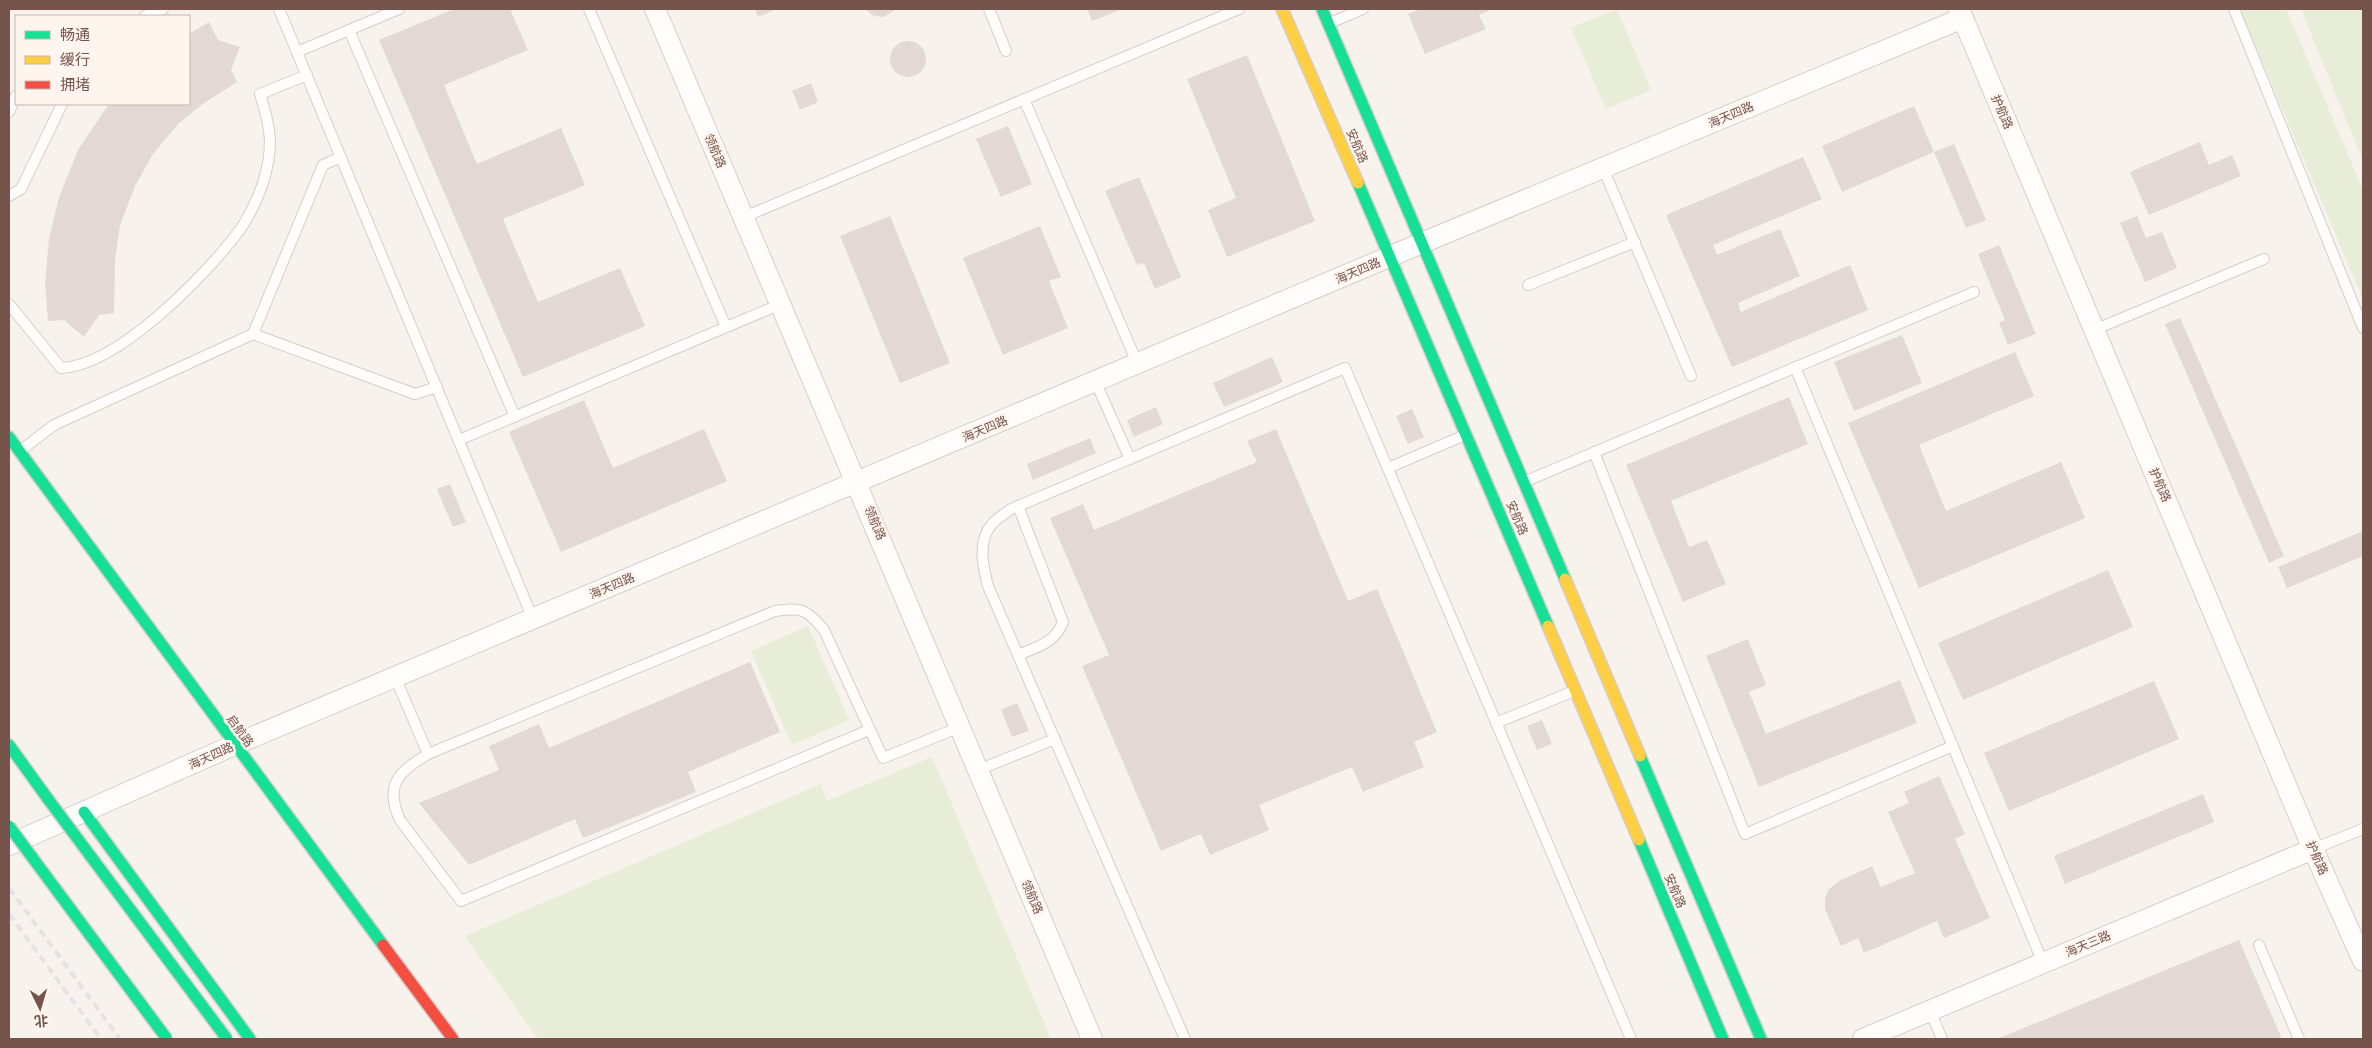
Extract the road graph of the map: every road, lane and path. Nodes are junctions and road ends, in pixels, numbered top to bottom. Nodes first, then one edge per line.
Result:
1 (163, 9) edge
2 (279, 9) edge
3 (399, 9) edge
4 (589, 9) edge
5 (654, 9) edge
6 (989, 9) edge
7 (1239, 9) edge
8 (1282, 9) edge
9 (1322, 9) edge
10 (1363, 9) edge
11 (2234, 9) edge
12 (1961, 13) edge
13 (148, 15) edge
14 (1329, 23) junction
15 (350, 30) junction
16 (1006, 51) dead end
17 (297, 52) junction
18 (306, 75) junction
19 (15, 98) edge
20 (1024, 99) junction
21 (62, 105) edge
22 (9, 112) edge
23 (341, 157) junction
24 (1603, 168) junction
25 (9, 196) edge
26 (744, 217) junction
27 (1635, 242) junction
28 (1422, 244) junction
29 (1390, 257) junction
30 (2264, 259) dead end
31 (1528, 285) dead end
32 (1974, 292) dead end
33 (9, 304) edge
34 (781, 304) junction
35 (726, 327) junction
36 (2363, 328) edge
37 (2094, 330) junction
38 (253, 334) junction
39 (1138, 365) junction
40 (1795, 367) junction
41 (1691, 376) dead end
42 (1096, 383) junction
43 (437, 387) junction
44 (515, 416) junction
45 (1467, 435) junction
46 (9, 437) edge
47 (459, 440) junction
48 (20, 451) junction
49 (1594, 452) junction
50 (1130, 459) junction
51 (1388, 468) junction
52 (1524, 482) junction
53 (858, 483) junction
54 (1018, 506) junction
55 (534, 619) junction
56 (1018, 655) junction
57 (395, 677) junction
58 (1575, 691) junction
59 (1496, 724) junction
60 (960, 727) junction
61 (869, 730) junction
62 (1055, 739) junction
63 (234, 745) junction
64 (9, 746) edge
65 (1953, 746) junction
66 (428, 754) junction
67 (978, 770) junction
68 (84, 812) junction
69 (9, 826) edge
70 (2363, 829) edge
71 (9, 845) edge
72 (2313, 849) junction
73 (2259, 945) dead end
74 (2363, 961) edge
75 (2043, 963) junction
76 (1930, 1011) junction
77 (167, 1039) edge
78 (227, 1039) edge
79 (250, 1039) edge
80 (453, 1039) edge
81 (1092, 1039) edge
82 (1186, 1039) edge
83 (1630, 1039) edge
84 (1723, 1039) edge
85 (1761, 1039) edge
86 (1863, 1039) edge
87 (1942, 1039) edge
88 (2299, 1039) edge

1 - 13 lane
2 - 17 lane
3 - 15 lane
4 - 35 lane
5 - 26 street, 领航路
6 - 16 lane
7 - 20 lane
8 - 29 main road, 安航路
9 - 14 main road, 安航路
10 - 14 lane
11 - 36 lane
12 - 24 street, 海天四路
12 - 37 street, 护航路
14 - 28 main road, 安航路
15 - 17 lane
15 - 44 lane
17 - 18 lane
18 - 23 lane
18 - 33 lane
19 - 22 lane
20 - 26 lane
20 - 39 lane
21 - 25 lane
23 - 38 lane
23 - 43 lane
24 - 27 lane
24 - 28 street, 海天四路
26 - 34 street, 领航路
27 - 31 lane
27 - 41 lane
28 - 29 street, 海天四路
28 - 52 main road, 安航路
29 - 39 street, 海天四路
29 - 45 main road, 安航路
30 - 37 lane
32 - 40 lane
34 - 35 lane
34 - 53 street, 领航路
35 - 44 lane
37 - 72 street, 护航路
38 - 43 lane
38 - 48 lane
39 - 42 street, 海天四路
40 - 49 lane
40 - 65 lane
42 - 50 lane
42 - 53 street, 海天四路
43 - 47 lane
44 - 47 lane
45 - 51 lane
45 - 58 main road, 安航路
46 - 48 main road, 启航路
47 - 55 lane
48 - 63 main road, 启航路
49 - 52 lane
49 - 65 lane
50 - 51 lane
50 - 54 lane
51 - 59 lane
52 - 85 main road, 安航路
53 - 55 street, 海天四路
53 - 60 street, 领航路
54 - 56 lane
54 - 56 lane
55 - 57 street, 海天四路
56 - 62 lane
57 - 63 street, 海天四路
57 - 66 lane
58 - 59 lane
58 - 84 main road, 安航路
59 - 83 lane
60 - 61 lane
60 - 67 street, 领航路
61 - 66 lane
61 - 66 lane
62 - 67 lane
62 - 82 lane
63 - 68 street, 海天四路
63 - 80 main road, 启航路
64 - 78 main road, bridge
65 - 75 lane
67 - 81 street, 领航路
68 - 71 street, 海天四路
68 - 79 main road
69 - 77 main road, bridge
70 - 72 lane
72 - 74 street, 护航路
72 - 75 street, 海天三路
73 - 88 lane
75 - 76 street, 海天三路
76 - 86 street, 海天三路
76 - 87 lane

